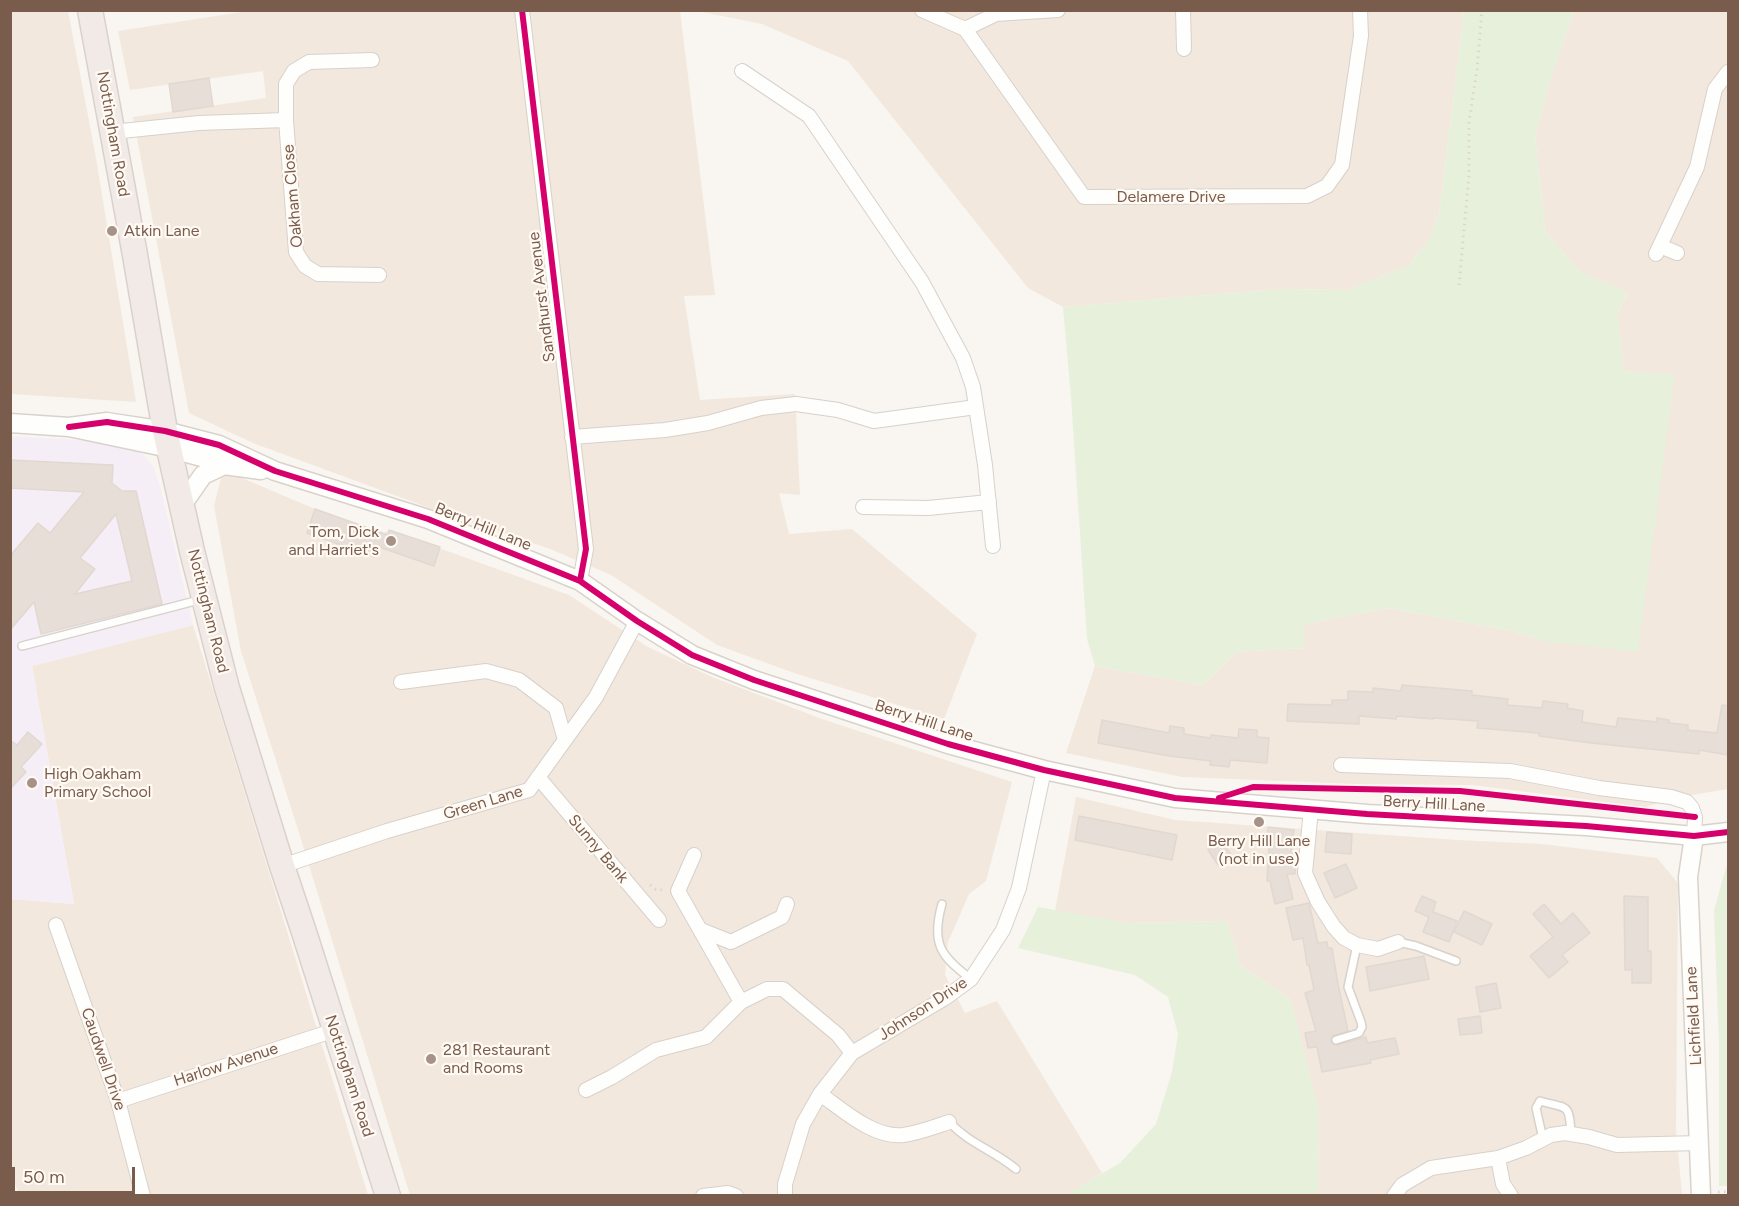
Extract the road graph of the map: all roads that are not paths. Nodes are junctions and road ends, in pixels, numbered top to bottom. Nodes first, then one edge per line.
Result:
1 (90, 10) edge
2 (522, 10) edge
3 (922, 10) edge
4 (1058, 10) edge
5 (1183, 10) edge
6 (1360, 10) edge
7 (965, 29) junction
8 (1184, 49) dead end
9 (372, 60) dead end
10 (742, 71) dead end
11 (1728, 72) edge
12 (286, 120) junction
13 (112, 132) junction
14 (1677, 253) dead end
15 (379, 275) dead end
16 (976, 407) junction
17 (10, 423) edge
18 (572, 437) junction
19 (167, 439) junction
20 (224, 465) junction
21 (275, 471) junction
22 (989, 502) junction
23 (182, 505) junction
24 (864, 507) dead end
25 (993, 546) dead end
26 (580, 580) junction
27 (204, 598) junction
28 (637, 621) junction
29 (22, 646) dead end
30 (401, 682) dead end
31 (565, 740) junction
32 (1341, 765) dead end
33 (1044, 770) junction
34 (538, 777) junction
35 (1311, 809) junction
36 (1728, 832) edge
37 (1694, 836) junction
38 (694, 855) dead end
39 (282, 866) junction
40 (787, 904) dead end
41 (942, 904) dead end
42 (659, 920) dead end
43 (56, 925) dead end
44 (701, 930) junction
45 (1398, 942) joint
46 (1357, 945) junction
47 (1456, 961) dead end
48 (971, 979) junction
49 (741, 1002) junction
50 (334, 1030) junction
51 (1336, 1040) dead end
52 (852, 1053) junction
53 (586, 1090) dead end
54 (820, 1094) junction
55 (118, 1101) junction
56 (949, 1122) joint
57 (1571, 1134) junction
58 (1542, 1139) junction
59 (1700, 1143) junction
60 (1498, 1158) junction
61 (1016, 1169) dead end
62 (143, 1196) edge
63 (388, 1196) edge
64 (703, 1196) edge
65 (736, 1196) edge
66 (785, 1196) edge
67 (1394, 1196) edge
68 (1511, 1196) edge
69 (1701, 1196) edge

1 - 13 highway, Nottingham Road
2 - 18 street, Sandhurst Avenue
3 - 7 street
4 - 7 street
5 - 8 street
6 - 7 street, Delamere Drive
9 - 12 street, Oakham Close
10 - 16 street
11 - 14 street
12 - 13 street, Oakham Close
12 - 15 street, Oakham Close
13 - 19 highway, Nottingham Road
16 - 18 street
16 - 22 street
17 - 19 street
18 - 26 street, Sandhurst Avenue
19 - 20 street, Berry Hill Lane
19 - 21 street, Berry Hill Lane
19 - 23 highway, Nottingham Road
20 - 21 street, Berry Hill Lane
20 - 23 street
21 - 26 street, Berry Hill Lane
22 - 24 street
22 - 25 street
23 - 27 highway, Nottingham Road
26 - 28 street, Berry Hill Lane
27 - 29 lane
27 - 39 highway, Nottingham Road
28 - 31 street, Green Lane
28 - 33 street, Berry Hill Lane
30 - 31 street
31 - 34 street, Green Lane
32 - 37 street
33 - 35 street, Berry Hill Lane
33 - 48 street, Johnson Drive
34 - 39 street, Green Lane
34 - 42 street, Sunny Bank
35 - 37 street, Berry Hill Lane
35 - 46 street
36 - 37 street, Berry Hill Lane
37 - 59 street, Lichfield Lane
38 - 44 street
39 - 50 highway, Nottingham Road
40 - 44 street
41 - 48 lane
43 - 55 street, Caudwell Drive
44 - 49 street
45 - 46 street
45 - 47 lane
46 - 51 lane
48 - 52 street, Johnson Drive
49 - 52 street
49 - 53 street
50 - 55 street, Harlow Avenue
50 - 63 highway, Nottingham Road
52 - 54 street, Johnson Drive
54 - 56 street
54 - 66 street, Johnson Drive
55 - 62 street, Caudwell Drive
56 - 61 lane
57 - 58 street
57 - 58 lane
57 - 59 street
58 - 60 street
59 - 69 street, Lichfield Lane
60 - 67 street
60 - 68 street
64 - 65 street

